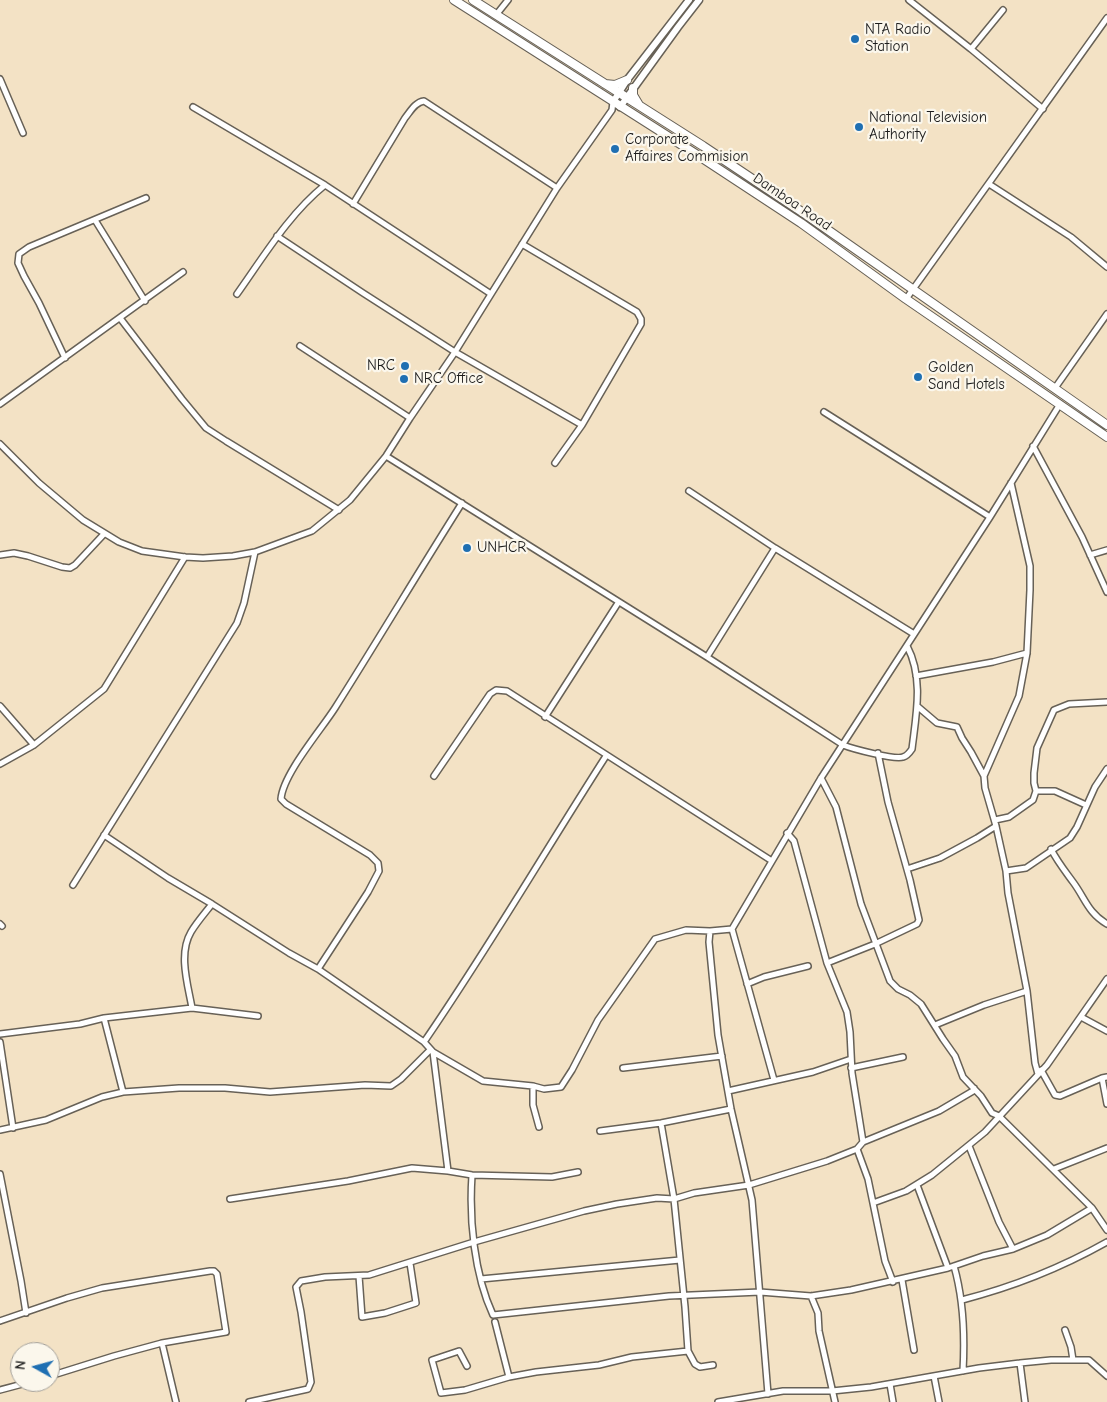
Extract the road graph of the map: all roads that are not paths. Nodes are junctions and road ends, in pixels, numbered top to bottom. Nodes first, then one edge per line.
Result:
1 (454, 0) edge
2 (473, 0) edge
3 (508, 0) edge
4 (689, 0) edge
5 (699, 0) edge
6 (912, 1) edge
7 (1003, 10) dead end
8 (496, 15) junction
9 (1107, 18) edge
10 (971, 49) junction
11 (0, 79) edge
12 (627, 80) junction
13 (602, 83) junction
14 (633, 88) junction
15 (618, 93) junction
16 (625, 99) junction
17 (615, 106) junction
18 (193, 107) dead end
19 (1043, 109) junction
20 (644, 110) junction
21 (23, 133) dead end
22 (989, 184) junction
23 (325, 185) junction
24 (557, 188) junction
25 (146, 198) dead end
26 (353, 204) junction
27 (95, 220) junction
28 (278, 236) junction
29 (522, 244) junction
30 (1107, 267) edge
31 (183, 272) dead end
32 (912, 290) junction
33 (237, 294) dead end
34 (491, 294) junction
35 (906, 299) junction
36 (145, 301) junction
37 (1107, 314) edge
38 (120, 318) junction
39 (300, 346) dead end
40 (455, 352) junction
41 (65, 358) junction
42 (1055, 388) junction
43 (0, 404) edge
44 (1060, 404) junction
45 (824, 412) dead end
46 (410, 418) junction
47 (582, 425) junction
48 (1107, 425) edge
49 (1107, 437) edge
50 (0, 444) edge
51 (1033, 446) junction
52 (386, 456) junction
53 (556, 463) dead end
54 (1011, 483) junction
55 (689, 491) dead end
56 (462, 504) junction
57 (339, 510) junction
58 (990, 517) junction
59 (104, 534) junction
60 (775, 548) junction
61 (1107, 550) edge
62 (254, 552) junction
63 (0, 555) edge
64 (1090, 555) junction
65 (185, 557) junction
66 (1107, 592) edge
67 (618, 603) junction
68 (914, 634) junction
69 (907, 646) junction
70 (1027, 653) junction
71 (708, 657) junction
72 (916, 676) junction
73 (1107, 702) edge
74 (0, 706) edge
75 (917, 706) junction
76 (545, 716) junction
77 (34, 745) junction
78 (843, 745) junction
79 (878, 753) junction
80 (606, 756) junction
81 (0, 764) edge
82 (1107, 769) edge
83 (434, 776) dead end
84 (984, 776) junction
85 (821, 778) junction
86 (1036, 791) junction
87 (1086, 805) junction
88 (995, 823) junction
89 (787, 833) junction
90 (104, 835) junction
91 (1051, 850) junction
92 (772, 861) junction
93 (907, 869) junction
94 (1006, 871) junction
95 (73, 885) dead end
96 (212, 904) junction
97 (1107, 924) edge
98 (732, 929) junction
99 (710, 931) junction
100 (875, 944) junction
101 (827, 963) junction
102 (808, 966) dead end
103 (318, 969) junction
104 (1107, 979) edge
105 (748, 984) junction
106 (1027, 991) junction
107 (192, 1008) junction
108 (258, 1016) dead end
109 (1081, 1017) junction
110 (104, 1018) junction
111 (935, 1025) junction
112 (1107, 1031) edge
113 (0, 1034) edge
114 (0, 1042) edge
115 (424, 1042) junction
116 (432, 1051) junction
117 (722, 1056) junction
118 (904, 1057) dead end
119 (851, 1059) junction
120 (623, 1068) dead end
121 (851, 1068) junction
122 (1040, 1072) junction
123 (1105, 1077) edge
124 (774, 1080) junction
125 (533, 1086) junction
126 (974, 1088) junction
127 (728, 1091) junction
128 (123, 1092) junction
129 (1107, 1104) edge
130 (731, 1109) junction
131 (999, 1116) junction
132 (661, 1123) junction
133 (539, 1127) dead end
134 (13, 1128) junction
135 (0, 1130) edge
136 (600, 1131) dead end
137 (862, 1142) junction
138 (969, 1146) junction
139 (1107, 1148) edge
140 (857, 1149) junction
141 (1054, 1169) junction
142 (448, 1171) junction
143 (578, 1172) dead end
144 (0, 1174) edge
145 (472, 1175) junction
146 (749, 1185) junction
147 (917, 1185) junction
148 (674, 1198) junction
149 (230, 1199) dead end
150 (873, 1203) junction
151 (1092, 1208) junction
152 (1106, 1226) edge
153 (474, 1242) junction
154 (1107, 1242) edge
155 (1013, 1248) junction
156 (680, 1260) junction
157 (410, 1263) junction
158 (954, 1266) junction
159 (948, 1268) junction
160 (359, 1276) junction
161 (481, 1279) junction
162 (902, 1280) junction
163 (893, 1282) junction
164 (760, 1292) junction
165 (684, 1296) junction
166 (811, 1296) junction
167 (962, 1300) junction
168 (26, 1313) junction
169 (0, 1321) edge
170 (495, 1322) dead end
171 (1064, 1330) dead end
172 (162, 1343) junction
173 (914, 1350) dead end
174 (688, 1351) junction
175 (1073, 1360) junction
176 (1020, 1363) junction
177 (712, 1365) dead end
178 (467, 1366) dead end
179 (963, 1371) junction
180 (60, 1373) edge
181 (934, 1376) junction
182 (1107, 1376) edge
183 (509, 1377) junction
184 (890, 1384) junction
185 (832, 1390) junction
186 (768, 1394) junction
187 (262, 1400) edge
188 (176, 1402) edge
189 (249, 1402) edge
190 (718, 1402) edge
191 (835, 1402) edge
192 (893, 1402) edge
193 (939, 1402) edge
194 (1025, 1402) edge

1 - 17 main road, Damboa Road
2 - 8 main road, Damboa Road
3 - 8 street
4 - 12 street
5 - 14 street
6 - 10 street
7 - 10 street
8 - 13 main road, Damboa Road
9 - 19 street
10 - 19 street
11 - 21 street
12 - 13 main road
12 - 15 street
13 - 15 main road, Damboa Road
14 - 16 street
14 - 20 main road
15 - 16 main road, Damboa Road
15 - 17 street
16 - 17 street
16 - 20 main road, Damboa Road
17 - 24 street
17 - 35 main road, Damboa Road
18 - 23 street
19 - 22 street
20 - 32 main road, Damboa Road
22 - 30 street
22 - 32 street
23 - 26 street
23 - 28 street
24 - 26 street
24 - 29 street
25 - 27 street
26 - 34 street
27 - 36 street
27 - 41 street
28 - 33 street
28 - 40 street
29 - 34 street
29 - 47 street
31 - 36 street
32 - 35 street
32 - 42 main road, Damboa Road
34 - 40 street
35 - 44 main road, Damboa Road
36 - 38 street
37 - 42 street
38 - 41 street
38 - 57 street
39 - 46 street
40 - 46 street
40 - 47 street
41 - 43 street
42 - 48 main road, Damboa Road
44 - 49 main road, Damboa Road
44 - 51 street
45 - 58 street
46 - 52 street
47 - 53 street
50 - 59 street
51 - 54 street
51 - 64 street
52 - 56 street
52 - 57 street
54 - 58 street
54 - 70 street
55 - 60 street
56 - 67 street
56 - 103 street
57 - 62 street
58 - 68 street
59 - 63 street
59 - 65 street
60 - 68 street
60 - 71 street
61 - 64 street
62 - 65 street
62 - 90 street
64 - 66 street
65 - 77 street
67 - 71 street
67 - 76 street
68 - 69 street
69 - 72 street
69 - 78 street
70 - 72 street
70 - 84 street
71 - 78 street
72 - 75 street
73 - 86 street
74 - 77 street
75 - 79 street
75 - 84 street
76 - 80 street
76 - 83 street
77 - 81 street
78 - 79 street
78 - 85 street
79 - 93 street
80 - 92 street
80 - 115 street
82 - 87 street
84 - 88 street
85 - 89 street
85 - 100 street
86 - 87 street
86 - 88 street
87 - 91 street
88 - 93 street
88 - 94 street
89 - 92 street
89 - 101 street
90 - 95 street
90 - 96 street
91 - 94 street
91 - 97 street
92 - 98 street
93 - 100 street
94 - 106 street
96 - 103 street
96 - 107 street
98 - 99 street
98 - 105 street
99 - 117 street
99 - 125 street
100 - 101 street
100 - 111 street
101 - 119 street
102 - 105 street
103 - 115 street
104 - 109 street
105 - 124 street
106 - 111 street
106 - 122 street
107 - 108 street
107 - 110 street
109 - 112 street
109 - 122 street
110 - 113 street
110 - 128 street
111 - 126 street
114 - 134 street
115 - 116 street
116 - 125 street
116 - 128 street
116 - 142 street
117 - 120 street
117 - 127 street
118 - 121 street
119 - 121 street
119 - 124 street
121 - 137 street
122 - 123 street
122 - 131 street
123 - 129 street
124 - 127 street
125 - 133 street
126 - 131 street
126 - 137 street
127 - 130 street
128 - 134 street
130 - 132 street
130 - 146 street
131 - 138 street
131 - 141 street
132 - 136 street
132 - 148 street
134 - 135 street
137 - 140 street
138 - 147 street
138 - 155 street
139 - 141 street
140 - 146 street
140 - 150 street
141 - 151 street
142 - 145 street
142 - 149 street
143 - 145 street
144 - 168 street
145 - 153 street
146 - 148 street
146 - 164 street
147 - 150 street
147 - 159 street
148 - 153 street
148 - 156 street
150 - 163 street
151 - 152 street
151 - 155 street
153 - 157 street
153 - 161 street
154 - 167 street
155 - 158 street
156 - 161 street
156 - 165 street
157 - 160 street
157 - 160 street
158 - 159 street
158 - 167 street
159 - 162 street
160 - 187 street
161 - 165 street
162 - 163 street
162 - 173 street
163 - 166 street
164 - 165 street
164 - 166 street
164 - 186 street
165 - 174 street
166 - 185 street
167 - 179 street
168 - 169 street
168 - 172 street
170 - 183 street
171 - 175 street
172 - 180 street
172 - 188 street
174 - 177 street
174 - 183 street
175 - 176 street
175 - 182 street
176 - 179 street
176 - 194 street
178 - 183 street
179 - 181 street
181 - 184 street
181 - 193 street
184 - 185 street
184 - 192 street
185 - 186 street
185 - 191 street
186 - 190 street
187 - 189 street

